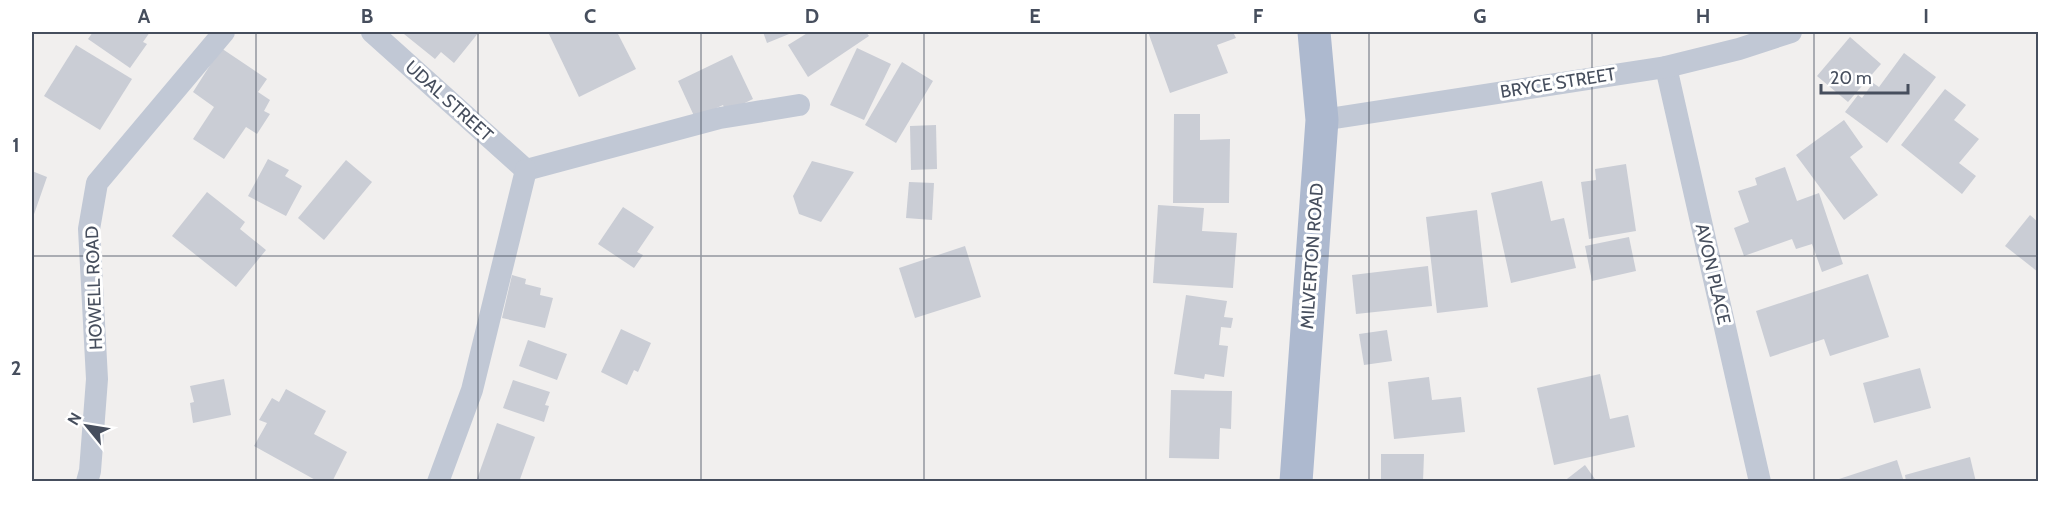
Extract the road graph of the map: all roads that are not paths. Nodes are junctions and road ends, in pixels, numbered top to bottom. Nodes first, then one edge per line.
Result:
1 (224, 32) edge
2 (372, 32) edge
3 (1314, 32) edge
4 (1791, 32) edge
5 (1666, 67) junction
6 (799, 105) dead end
7 (1322, 120) junction
8 (526, 170) junction
9 (87, 482) edge
10 (438, 482) edge
11 (1296, 482) edge
12 (1760, 482) edge

1 - 9 street, HOWELL ROAD
2 - 8 street, UDAL STREET
3 - 7 main road, MILVERTON ROAD
4 - 5 street, BRYCE STREET
5 - 7 street, BRYCE STREET
5 - 12 street, AVON PLACE
6 - 8 street
7 - 11 main road, MILVERTON ROAD
8 - 10 street

